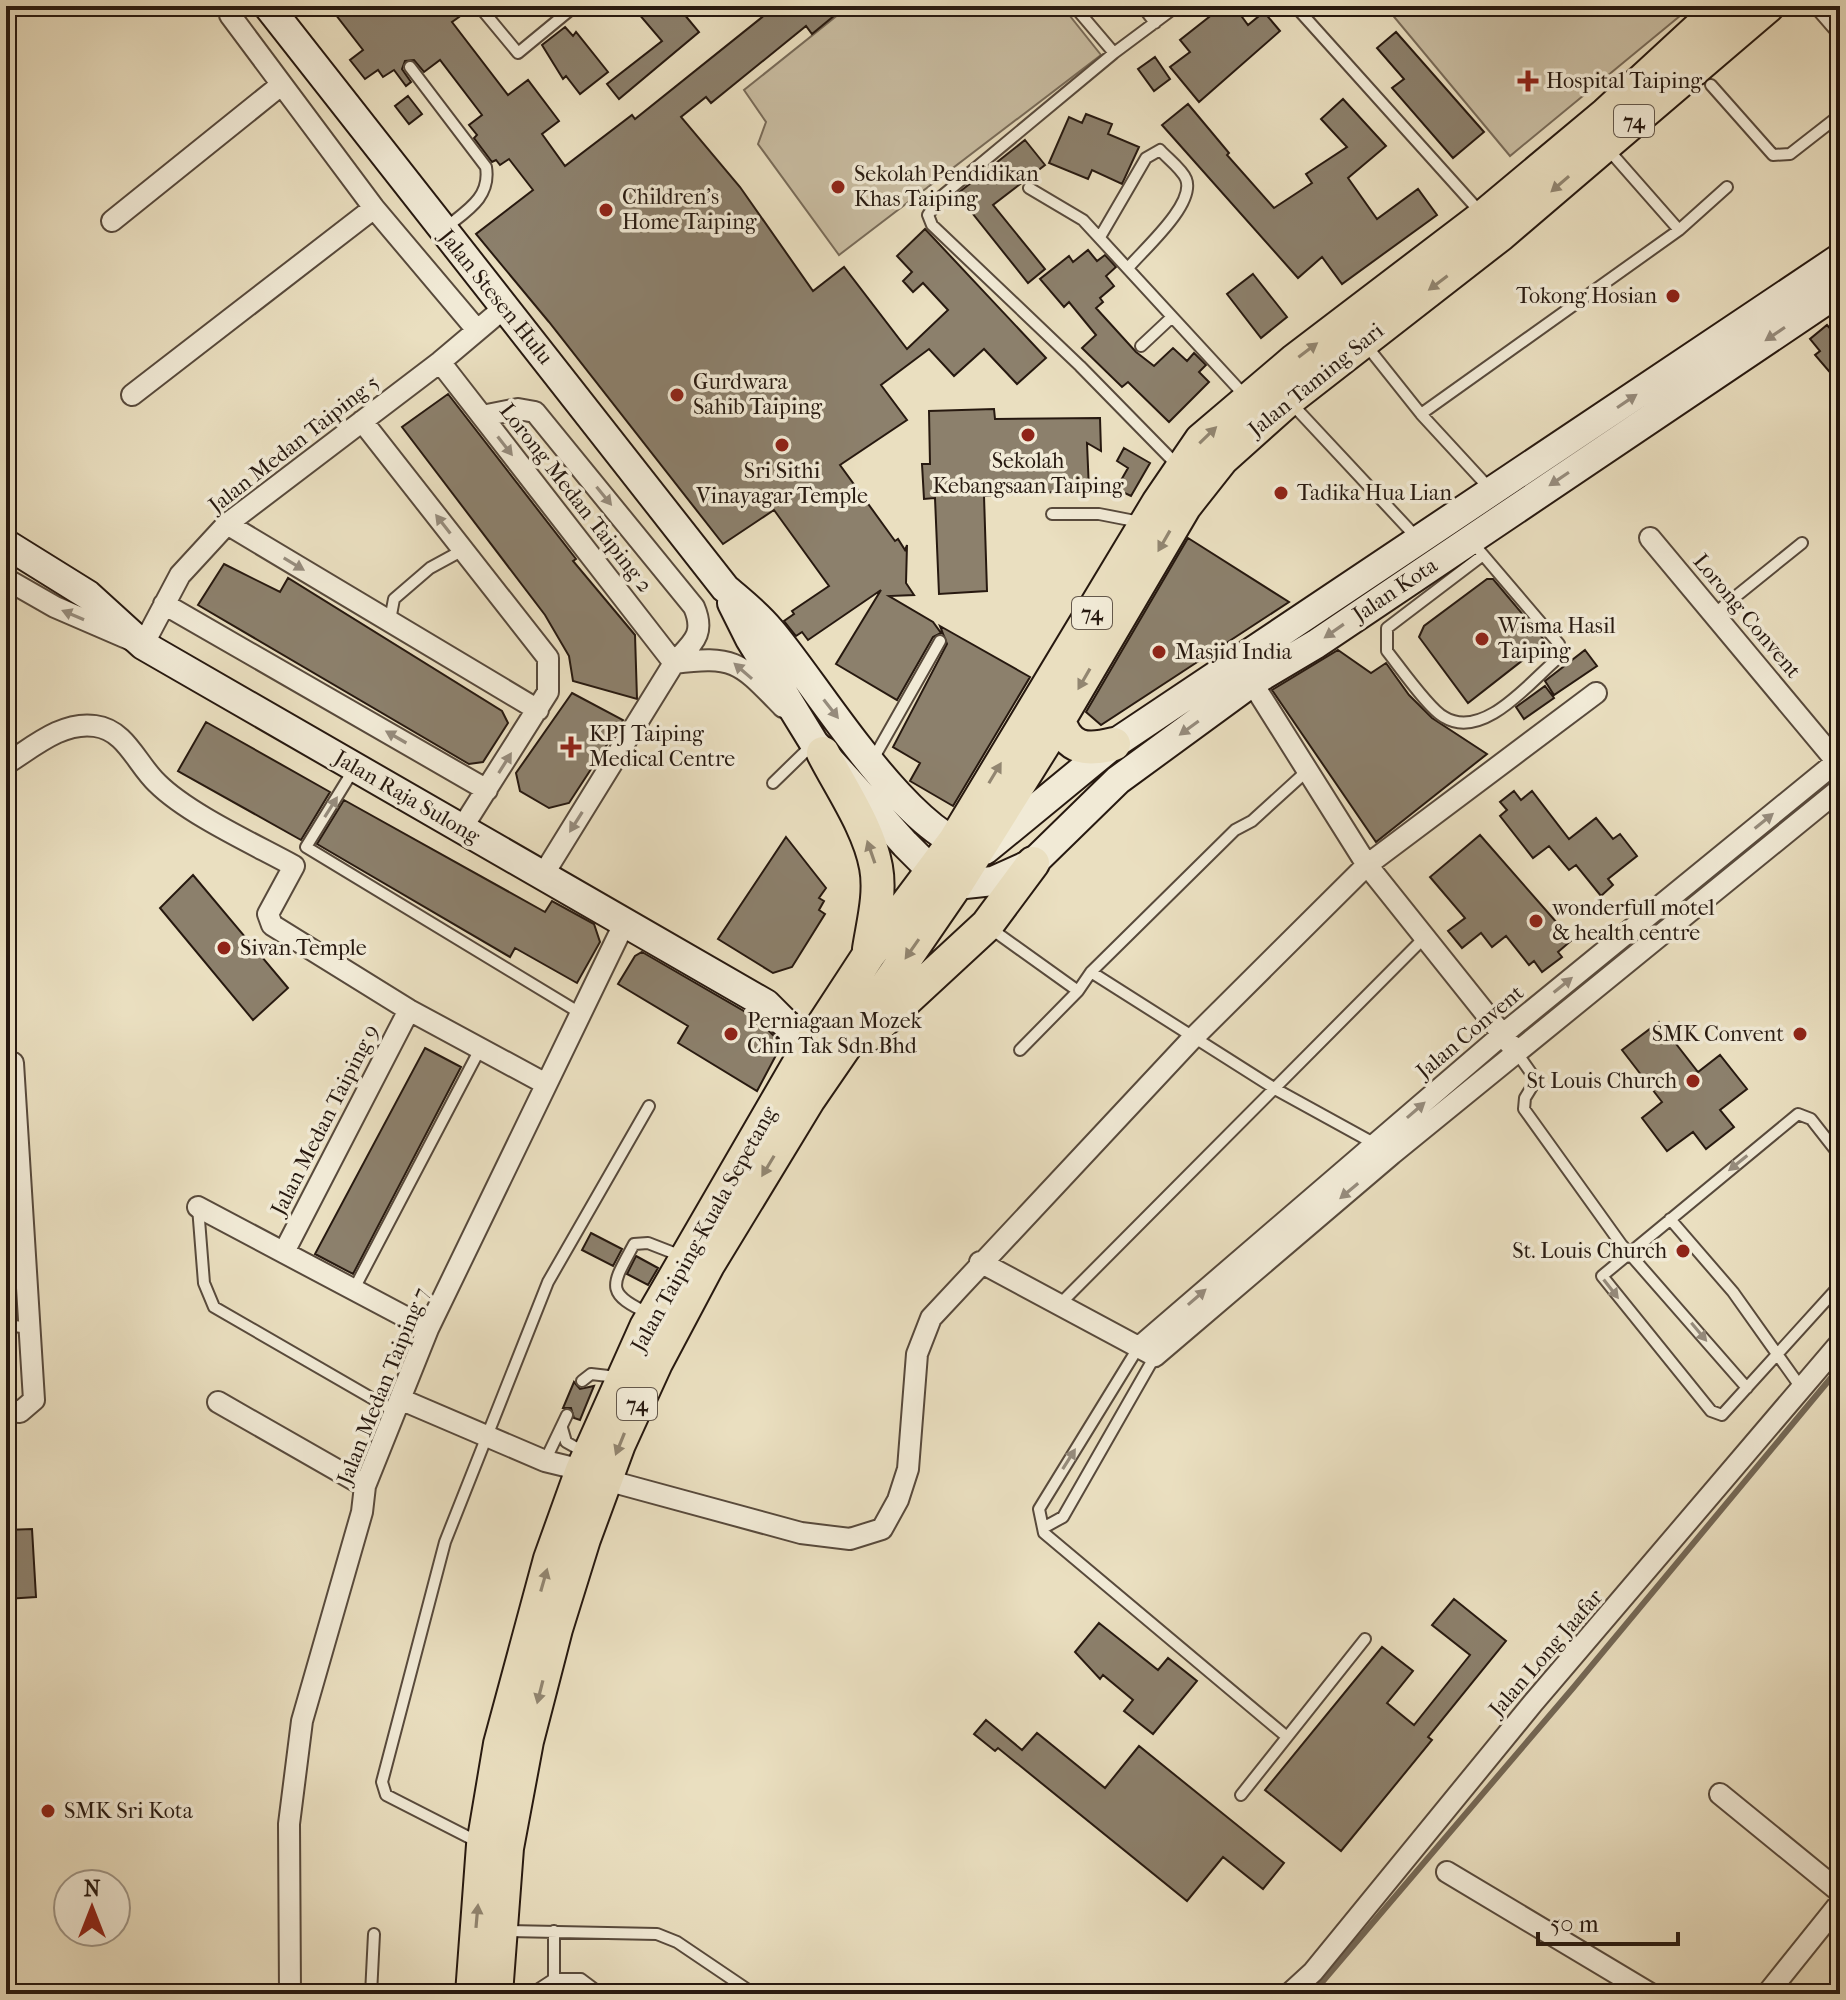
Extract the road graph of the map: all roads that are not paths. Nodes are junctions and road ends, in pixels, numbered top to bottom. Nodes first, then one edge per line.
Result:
1 (268, 6) edge
2 (479, 6) edge
3 (575, 6) edge
4 (1074, 6) edge
5 (1142, 6) edge
6 (1177, 6) edge
7 (1295, 6) edge
8 (1723, 6) edge
9 (1768, 6) edge
10 (1814, 6) edge
11 (230, 15) dead end
12 (1155, 23) junction
13 (1840, 36) edge
14 (1114, 53) junction
15 (410, 67) dead end
16 (281, 85) junction
17 (1711, 85) dead end
18 (1840, 115) edge
19 (1605, 146) junction
20 (1727, 187) dead end
21 (1029, 188) dead end
22 (374, 208) junction
23 (112, 221) dead end
24 (1492, 226) junction
25 (1679, 230) junction
26 (442, 231) junction
27 (1100, 237) junction
28 (1840, 258) edge
29 (1128, 268) junction
30 (1840, 291) edge
31 (504, 308) junction
32 (1172, 317) junction
33 (477, 330) junction
34 (1362, 341) junction
35 (1141, 346) dead end
36 (440, 362) junction
37 (132, 395) dead end
38 (1247, 399) junction
39 (1288, 400) junction
40 (1421, 414) junction
41 (482, 416) junction
42 (362, 421) junction
43 (1180, 468) junction
44 (1492, 491) junction
45 (1052, 514) dead end
46 (227, 524) junction
47 (1146, 524) junction
48 (1469, 537) junction
49 (1650, 538) dead end
50 (1419, 540) junction
51 (1802, 543) dead end
52 (6, 544) edge
53 (463, 550) junction
54 (6, 579) edge
55 (725, 588) junction
56 (164, 604) junction
57 (1384, 613) junction
58 (1714, 614) junction
59 (390, 620) junction
60 (940, 641) dead end
61 (143, 645) junction
62 (674, 663) junction
63 (1245, 670) junction
64 (1596, 693) dead end
65 (538, 710) junction
66 (1059, 720) junction
67 (812, 740) junction
68 (1114, 744) junction
69 (1838, 760) edge
70 (871, 761) junction
71 (6, 764) edge
72 (356, 767) junction
73 (1308, 770) junction
74 (773, 783) dead end
75 (1840, 789) edge
76 (487, 790) junction
77 (462, 828) junction
78 (965, 845) junction
79 (1033, 863) junction
80 (1367, 865) junction
81 (543, 875) junction
82 (944, 878) junction
83 (625, 922) junction
84 (987, 925) junction
85 (1425, 937) junction
86 (868, 956) junction
87 (1091, 972) junction
88 (1078, 991) junction
89 (409, 1010) junction
90 (580, 1013) junction
91 (1502, 1035) junction
92 (1195, 1039) junction
93 (480, 1049) junction
94 (1020, 1050) dead end
95 (806, 1051) junction
96 (1517, 1053) junction
97 (6, 1062) edge
98 (546, 1084) junction
99 (1277, 1090) junction
100 (809, 1099) junction
101 (649, 1106) dead end
102 (1384, 1149) junction
103 (12, 1152) edge
104 (1840, 1156) edge
105 (198, 1207) joint
106 (1670, 1219) junction
107 (14, 1240) edge
108 (1630, 1251) junction
109 (284, 1252) junction
110 (684, 1257) junction
111 (980, 1262) junction
112 (1840, 1285) edge
113 (354, 1289) junction
114 (1057, 1307) junction
115 (652, 1315) junction
116 (6, 1325) edge
117 (30, 1328) junction
118 (428, 1329) junction
119 (1840, 1343) edge
120 (1146, 1352) junction
121 (1778, 1355) junction
122 (623, 1379) junction
123 (582, 1381) dead end
124 (1747, 1388) junction
125 (1802, 1389) junction
126 (218, 1402) dead end
127 (397, 1405) junction
128 (6, 1411) edge
129 (567, 1415) dead end
130 (562, 1428) junction
131 (487, 1437) junction
132 (545, 1461) junction
133 (593, 1468) junction
134 (365, 1486) junction
135 (1043, 1528) junction
136 (1365, 1639) dead end
137 (1287, 1737) junction
138 (1720, 1794) dead end
139 (1241, 1795) dead end
140 (483, 1845) junction
141 (1447, 1872) dead end
142 (1840, 1892) edge
143 (1840, 1903) edge
144 (500, 1931) junction
145 (554, 1931) junction
146 (374, 1934) dead end
147 (554, 1979) junction
148 (290, 1994) edge
149 (371, 1994) edge
150 (472, 1994) edge
151 (496, 1994) edge
152 (531, 1994) edge
153 (601, 1994) edge
154 (754, 1994) edge
155 (1289, 1994) edge
156 (1651, 1994) edge
157 (1767, 1994) edge

1 - 26 main road, Jalan Stesen Hulu
2 - 3 lane
4 - 14 lane
5 - 12 lane
6 - 12 lane
7 - 24 lane
8 - 24 main road, Jalan Taming Sari / 74
9 - 19 main road, Jalan Taming Sari / 74
10 - 13 lane
11 - 16 street
12 - 14 lane
14 - 43 lane
15 - 26 lane
16 - 22 street
16 - 23 street
17 - 18 lane
19 -> 24 main road, Jalan Taming Sari / 74
19 - 25 lane
20 - 25 lane
21 - 27 lane
22 - 33 street
22 - 37 street
24 -> 34 main road, Jalan Taming Sari / 74
38 -> 24 main road, Jalan Taming Sari / 74
25 - 40 lane
26 - 31 main road, Jalan Stesen Hulu
27 - 29 lane
27 - 29 lane
44 -> 28 main road, Jalan Kota
29 - 32 lane
30 -> 48 main road, Jalan Kota
31 - 33 street, Jalan Medan Taiping 5
31 - 55 main road, Jalan Stesen Hulu
32 - 35 lane
32 - 38 lane
33 - 36 street, Jalan Medan Taiping 5
34 - 39 main road, Jalan Taming Sari / 74
34 - 40 lane
36 - 41 street, Lorong Medan Taiping 2
36 - 42 street, Jalan Medan Taiping 5
43 -> 38 main road, Jalan Taming Sari / 74
39 - 50 lane
39 -> 66 main road, Jalan Taming Sari / 74
40 - 44 lane
41 -> 62 street, Lorong Medan Taiping 2
41 -> 62 street
42 - 46 street, Jalan Medan Taiping 5
53 -> 42 street
43 - 47 main road, Jalan Taming Sari / 74
44 - 48 main road, Jalan Kota
45 - 47 lane
46 - 56 street, Jalan Medan Taiping 5
46 -> 59 street
78 -> 47 main road, Jalan Taming Sari / 74
48 - 50 main road, Jalan Kota
48 - 57 main road, Jalan Kota
48 - 57 lane
49 - 58 street, Lorong Convent
50 - 63 main road, Jalan Kota
51 - 58 lane
52 - 61 main road, Jalan Raja Sulong
53 - 59 lane
53 - 65 street
61 -> 54 street
55 - 67 main road, Jalan Stesen Hulu
55 -> 70 main road, Jalan Stesen Hulu
56 - 61 street, Jalan Medan Taiping 5
76 -> 56 street
57 -> 63 main road, Jalan Kota
58 - 69 street, Lorong Convent
59 - 65 street
60 - 70 lane
61 - 72 main road, Jalan Raja Sulong
67 -> 62 street
62 -> 81 street
63 - 68 main road, Jalan Kota
63 - 73 street
63 -> 79 main road, Jalan Kota
64 - 80 street
76 -> 65 street
66 - 68 main road
66 - 78 main road, Jalan Taming Sari / 74
67 - 74 lane
67 - 82 main road, Jalan Stesen Hulu
86 -> 67 main road
68 - 78 main road, Jalan Kota
91 -> 69 street, Jalan Convent
70 - 78 main road, Jalan Stesen Hulu
71 - 89 street
72 - 77 main road, Jalan Raja Sulong
90 -> 72 lane
73 - 80 street
73 - 87 lane
75 - 96 street, Jalan Convent
76 - 77 street
77 - 81 main road, Jalan Raja Sulong
78 - 82 main road, 74
79 - 82 main road, Jalan Kota
79 - 84 main road
80 - 85 street
80 - 92 street
81 - 83 main road, Jalan Raja Sulong
82 - 86 main road, Jalan Taiping-Kuala Sepetang / 74
82 -> 100 main road, Jalan Taiping-Kuala Sepetang / 74
83 - 90 street, Jalan Medan Taiping 7
83 - 95 main road, Jalan Raja Sulong
84 - 88 lane
84 - 100 main road
85 - 91 street
85 - 99 lane
86 - 95 main road, Jalan Taiping-Kuala Sepetang / 74
87 - 88 lane
87 - 92 lane
88 - 94 lane
89 - 93 street
89 - 109 street, Jalan Medan Taiping 9
90 - 98 street, Jalan Medan Taiping 7
91 - 96 street
102 -> 91 street, Jalan Convent
92 - 99 lane
92 - 111 street
93 - 98 street
93 - 113 lane
95 - 110 main road, Jalan Taiping-Kuala Sepetang / 74
96 - 102 street, Jalan Convent
96 - 108 lane
97 - 103 street
98 - 118 street, Jalan Medan Taiping 7
99 - 102 lane
99 - 114 lane
100 -> 133 main road, Jalan Taiping-Kuala Sepetang / 74
101 - 131 lane
102 - 120 street, Jalan Convent
103 - 107 street
104 -> 106 lane
105 - 109 street
105 - 127 lane
106 - 108 lane
106 - 121 lane
107 - 117 street
108 -> 124 lane
108 -> 124 lane
109 - 113 street
110 - 115 main road, Jalan Taiping-Kuala Sepetang / 74
110 - 115 lane
111 - 114 street
111 - 133 street
112 - 121 lane
113 - 118 street
114 - 120 street
115 - 122 main road, Jalan Taiping-Kuala Sepetang / 74
116 - 117 lane
117 - 128 street
118 - 127 street, Jalan Medan Taiping 7
119 - 125 street, Jalan Long Jaafar
120 - 135 lane
135 -> 120 lane
121 - 124 lane
121 - 125 lane
122 - 123 lane
122 - 133 main road, Jalan Taiping-Kuala Sepetang / 74
125 - 155 street, Jalan Long Jaafar
126 - 134 street
127 - 131 street
127 - 134 street, Jalan Medan Taiping 7
129 - 130 lane
130 - 132 lane
130 - 133 lane
131 - 132 street
131 - 140 lane
132 - 133 street
140 -> 133 main road, Jalan Taiping-Kuala Sepetang / 74
133 -> 144 main road, Jalan Taiping-Kuala Sepetang / 74
134 - 148 street, Jalan Medan Taiping 7
135 - 137 lane
136 - 137 lane
137 - 139 lane
138 - 142 street
150 -> 140 main road, Jalan Taiping-Kuala Sepetang / 74
141 - 156 street
143 - 157 street
144 - 145 lane
144 - 151 main road, Jalan Taiping-Kuala Sepetang / 74
145 - 147 lane
145 - 154 lane
146 - 149 lane
147 - 152 lane
147 - 153 lane

